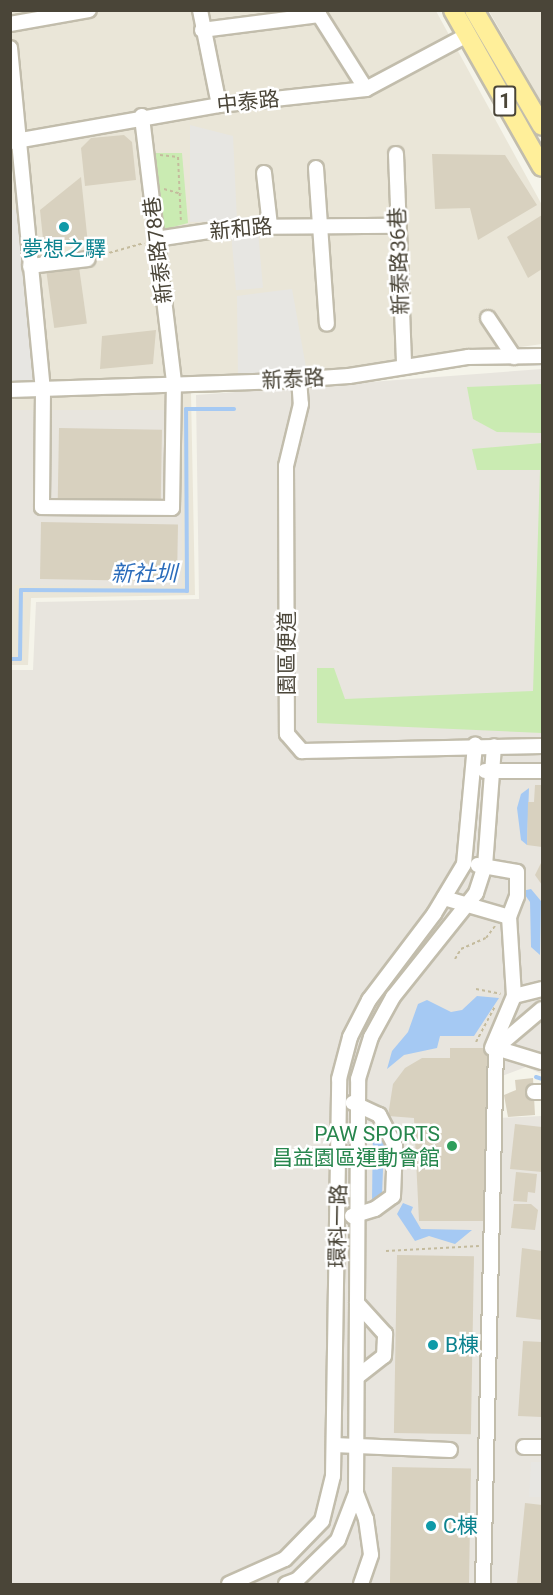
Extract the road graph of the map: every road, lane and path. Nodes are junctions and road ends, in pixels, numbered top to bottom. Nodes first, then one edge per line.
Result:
1 (88, 10) edge
2 (200, 10) edge
3 (453, 10) edge
4 (474, 10) edge
5 (317, 13) edge
6 (10, 24) edge
7 (202, 30) junction
8 (467, 35) junction
9 (10, 48) edge
10 (366, 89) junction
11 (219, 105) junction
12 (142, 117) junction
13 (543, 126) edge
14 (14, 141) edge
15 (396, 154) dead end
16 (154, 155) dead end
17 (543, 166) edge
18 (316, 168) dead end
19 (264, 173) dead end
20 (181, 194) junction
21 (160, 198) dead end
22 (17, 200) edge
23 (173, 224) dead end
24 (319, 224) junction
25 (270, 226) junction
26 (397, 226) junction
27 (156, 239) junction
28 (88, 259) joint
29 (30, 266) junction
30 (488, 318) dead end
31 (327, 324) dead end
32 (543, 356) edge
33 (514, 357) junction
34 (404, 367) junction
35 (299, 378) junction
36 (174, 382) junction
37 (10, 390) edge
38 (43, 390) junction
39 (10, 397) edge
40 (475, 745) junction
41 (494, 746) junction
42 (543, 746) edge
43 (471, 771) junction
44 (491, 771) junction
45 (543, 771) edge
46 (464, 864) junction
47 (485, 866) junction
48 (444, 898) junction
49 (467, 905) junction
50 (509, 917) junction
51 (454, 959) dead end
52 (543, 989) edge
53 (508, 995) junction
54 (543, 1009) edge
55 (476, 1042) dead end
56 (494, 1048) junction
57 (543, 1062) edge
58 (339, 1102) junction
59 (359, 1103) junction
60 (358, 1215) junction
61 (338, 1216) junction
62 (491, 1246) junction
63 (386, 1251) dead end
64 (357, 1303) junction
65 (357, 1377) junction
66 (334, 1445) junction
67 (356, 1445) junction
68 (524, 1447) dead end
69 (543, 1447) edge
70 (450, 1450) dead end
71 (356, 1493) junction
72 (285, 1559) junction
73 (294, 1583) edge
74 (230, 1584) edge
75 (361, 1584) edge
76 (483, 1584) edge

1 - 6 street
2 - 7 street
3 - 8 main road, 1
4 - 13 main road, 1
5 - 7 street
5 - 10 street
7 - 11 street
8 - 10 street, 中泰路
8 - 17 main road, 1
9 - 14 street
10 - 11 street, 中泰路
11 - 12 street, 中泰路
12 - 14 street, 中泰路
12 - 27 street, 新泰路78巷
14 - 22 street
15 - 26 street, 新泰路36巷
16 - 20 path
18 - 24 street
19 - 25 street
20 - 21 path
20 - 23 path
22 - 29 street
24 - 25 street, 新和路
24 - 26 street, 新和路
24 - 31 street
25 - 27 street, 新和路
26 - 34 street, 新泰路36巷
27 - 28 path
27 - 36 street, 新泰路78巷
28 - 29 street
29 - 38 street
30 - 33 street
32 - 33 street, 新泰路
33 - 34 street, 新泰路
34 - 35 street, 新泰路
35 - 36 street, 新泰路
35 - 40 street, 園區便道
36 - 38 street, 新泰路
36 - 38 street, 新泰路78巷
37 - 38 street, 新泰路
38 - 39 street, 新泰路
40 - 41 street
40 - 43 street, 環科一路
41 - 42 street
41 - 44 street, 環科一路
43 - 44 street
43 - 46 street, 環科一路
44 - 45 street
44 - 47 street, 環科一路
46 - 47 street
46 - 48 street, 環科一路
47 - 49 street, 環科一路
47 - 50 street
48 - 49 street
48 - 58 street, 環科一路
49 - 50 street
49 - 59 street, 環科一路
50 - 51 path
50 - 53 street
52 - 53 street
53 - 55 path
53 - 56 street
54 - 56 street
56 - 57 street
56 - 62 street
58 - 59 street
58 - 61 street, 環科一路
59 - 60 street, 環科一路
59 - 60 street
60 - 61 street
60 - 64 street, 環科一路
61 - 66 street, 環科一路
62 - 63 path
62 - 76 street
64 - 65 street, 環科一路
64 - 65 street
65 - 67 street, 環科一路
66 - 67 street
66 - 72 street, 環科一路
67 - 70 street
67 - 71 street, 環科一路
68 - 69 street
71 - 73 street, 環科一路
71 - 75 street
72 - 73 street
72 - 74 street, 環科一路

